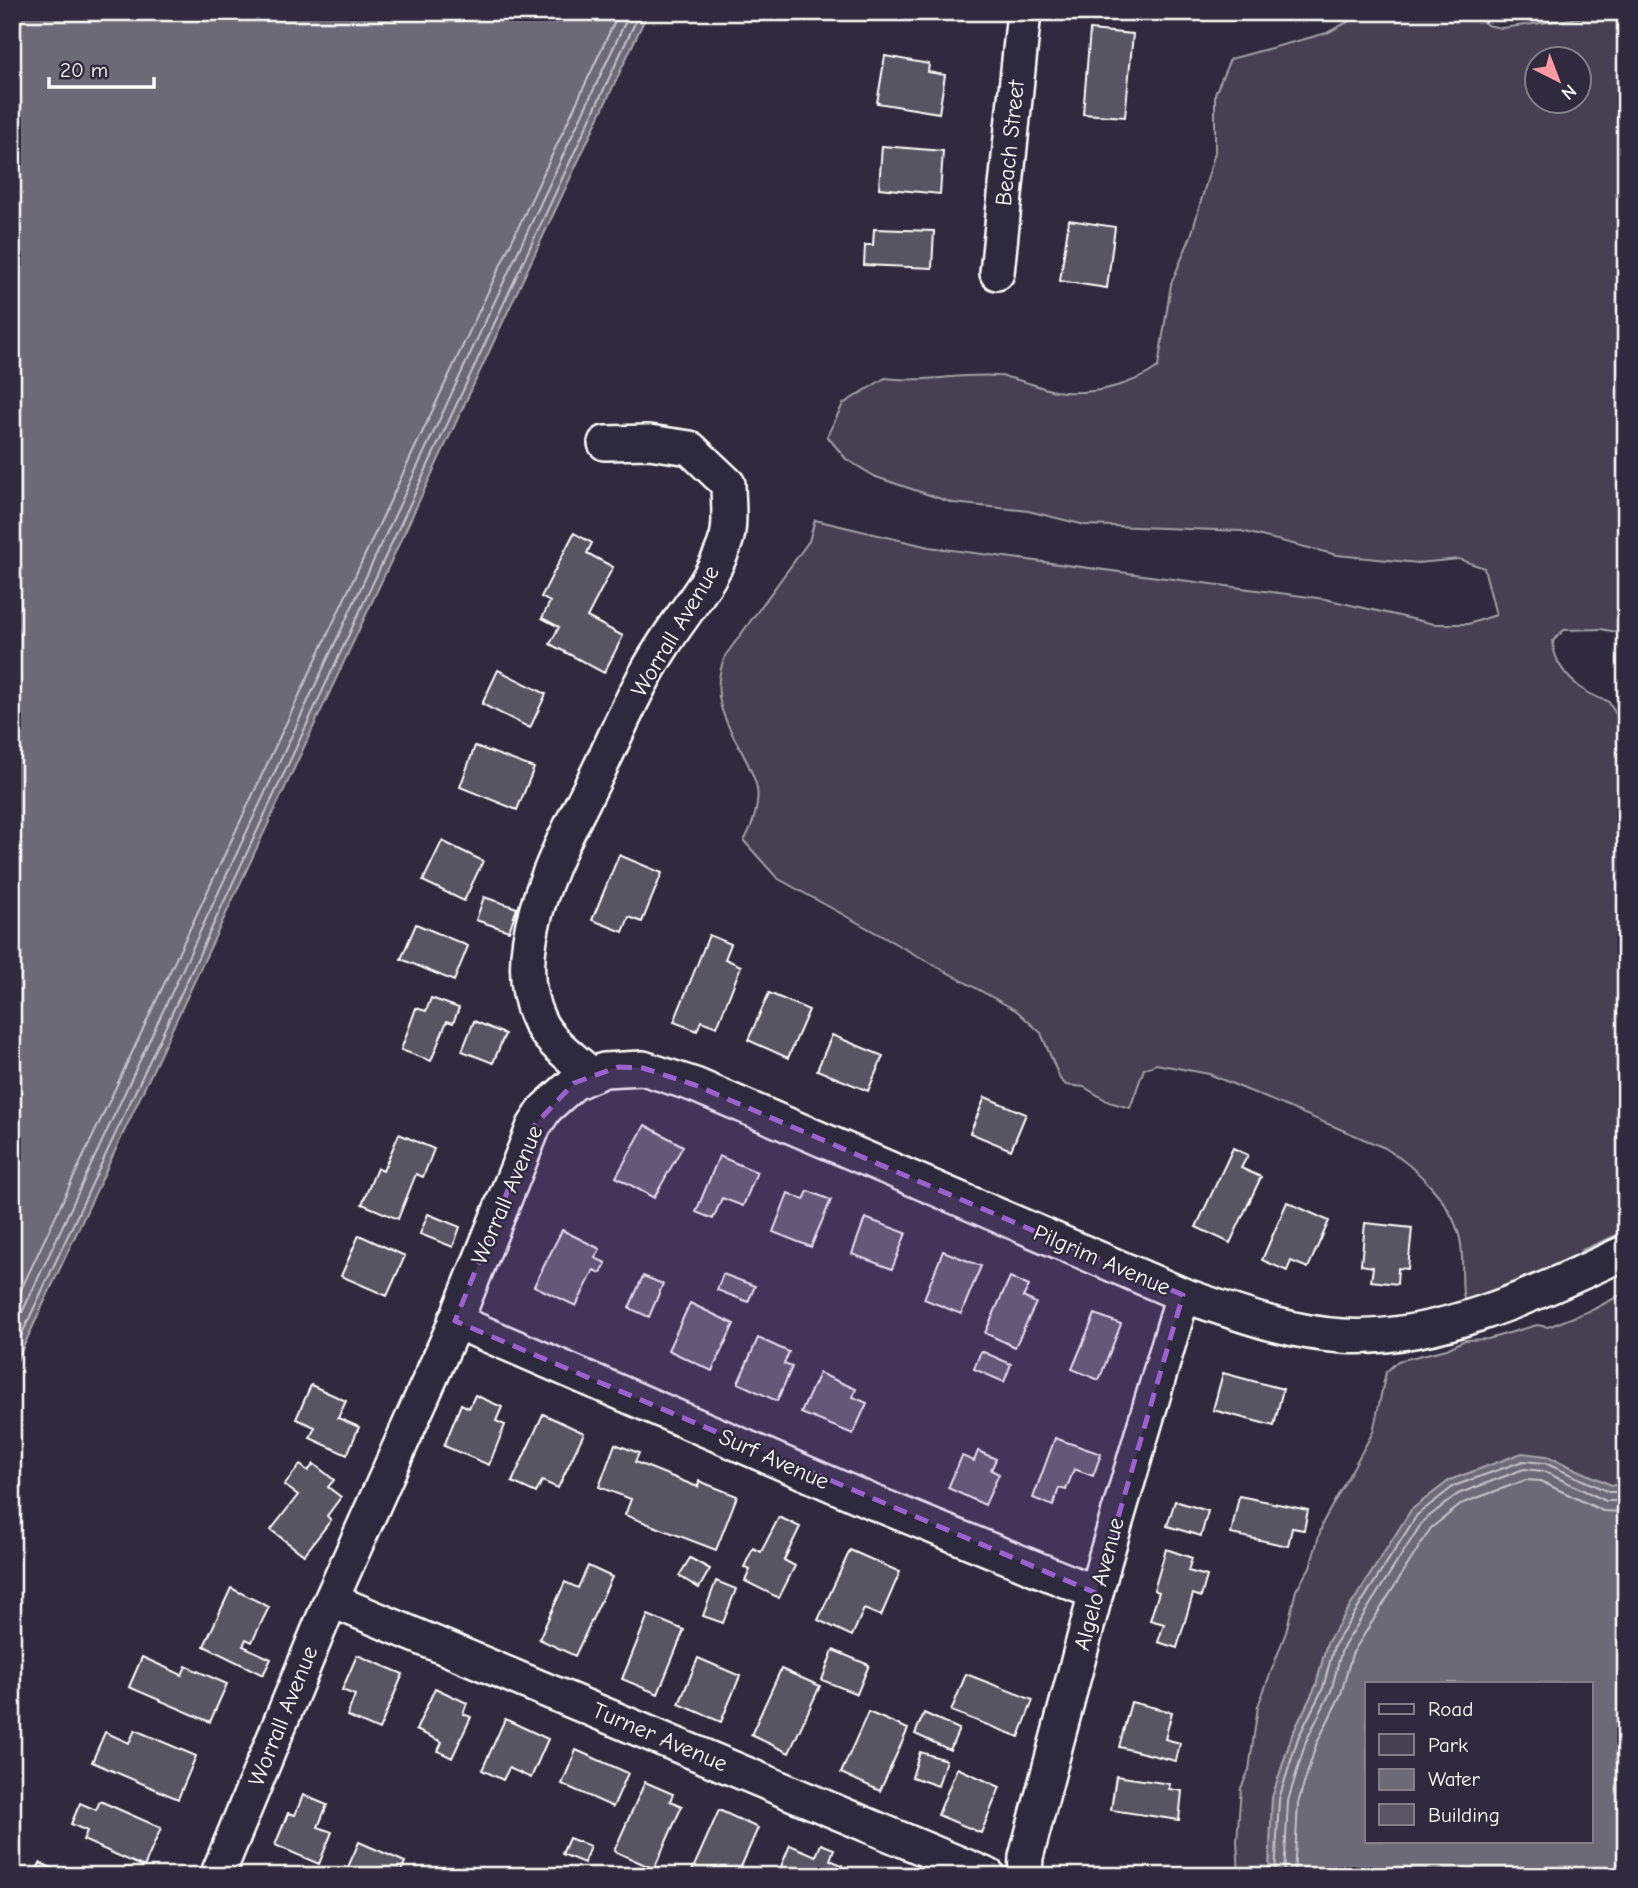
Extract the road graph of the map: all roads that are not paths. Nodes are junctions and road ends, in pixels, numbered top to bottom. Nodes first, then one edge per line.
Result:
1 (1024, 12) edge
2 (997, 273) dead end
3 (605, 443) dead end
4 (590, 1074) junction
5 (1626, 1252) edge
6 (1183, 1295) junction
7 (455, 1321) junction
8 (1096, 1593) junction
9 (331, 1600) junction
10 (217, 1876) edge
11 (989, 1876) edge
12 (1025, 1876) edge

1 - 2 street, Beach Street
3 - 4 street, Worrall Avenue
4 - 6 street, Pilgrim Avenue
4 - 7 street, Worrall Avenue
5 - 6 street, Pilgrim Avenue
6 - 8 street, Algelo Avenue
7 - 8 street, Surf Avenue
7 - 9 street, Worrall Avenue
8 - 12 street, Algelo Avenue
9 - 10 street, Worrall Avenue
9 - 11 street, Turner Avenue

